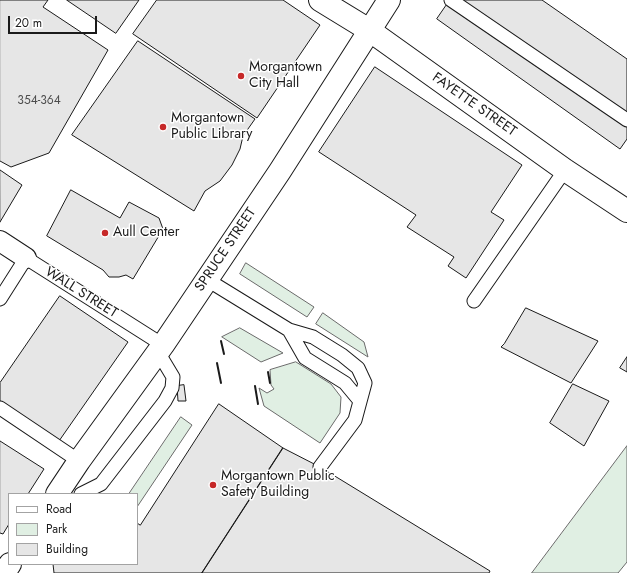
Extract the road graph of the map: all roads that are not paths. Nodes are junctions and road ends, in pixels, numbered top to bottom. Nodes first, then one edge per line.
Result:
1 (320, 0) edge
2 (388, 0) edge
3 (451, 0) edge
4 (369, 30) junction
5 (627, 120) edge
6 (565, 170) junction
7 (625, 204) edge
8 (0, 240) edge
9 (26, 258) junction
10 (206, 279) junction
11 (0, 299) edge
12 (474, 301) dead end
13 (289, 330) junction
14 (161, 349) junction
15 (360, 401) junction
16 (0, 408) edge
17 (79, 461) junction
18 (320, 467) dead end
19 (57, 493) edge
20 (83, 493) edge

1 - 4 main road, FAYETTE STREET
2 - 4 main road, SPRUCE STREET
3 - 5 lane
4 - 6 main road, FAYETTE STREET
4 - 10 main road, SPRUCE STREET
6 - 7 main road, FAYETTE STREET
6 - 12 lane
8 - 9 street, WALL STREET
9 - 11 lane
9 - 14 lane, WALL STREET
10 - 13 lane
10 - 14 main road, SPRUCE STREET
13 - 15 lane
13 - 15 lane
14 - 17 main road, SPRUCE STREET
14 - 20 lane
15 - 18 lane
16 - 17 lane
17 - 19 main road, SPRUCE STREET

